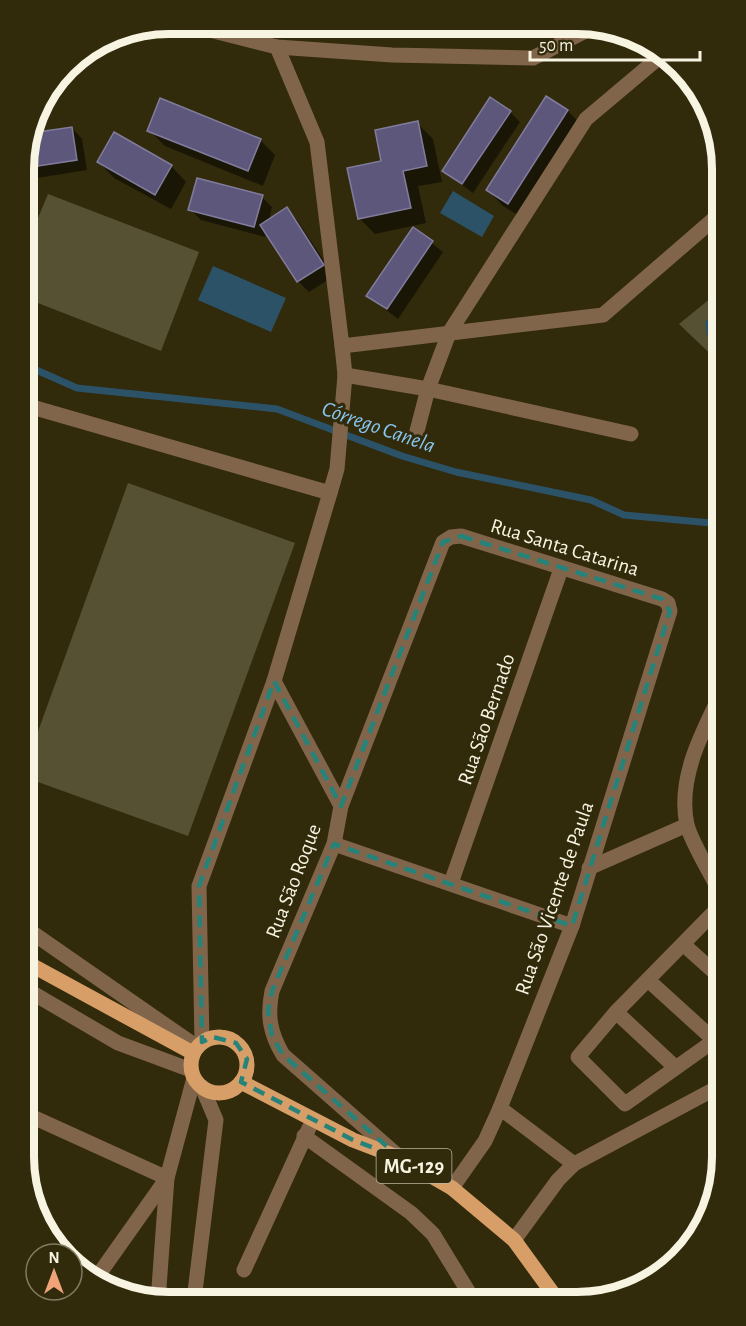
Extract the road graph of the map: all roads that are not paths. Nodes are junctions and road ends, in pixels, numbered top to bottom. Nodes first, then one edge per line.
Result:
1 (579, 34) edge
2 (229, 35) edge
3 (277, 47) junction
4 (655, 61) edge
5 (712, 221) edge
6 (449, 333) junction
7 (342, 346) junction
8 (345, 375) junction
9 (428, 389) junction
10 (34, 408) edge
11 (417, 430) dead end
12 (631, 434) dead end
13 (330, 493) junction
14 (443, 542) joint
15 (561, 569) junction
16 (670, 611) joint
17 (274, 681) junction
18 (711, 716) edge
19 (341, 806) junction
20 (687, 825) junction
21 (334, 844) junction
22 (589, 868) junction
23 (711, 874) edge
24 (451, 883) junction
25 (711, 916) edge
26 (572, 926) junction
27 (34, 934) edge
28 (684, 945) junction
29 (34, 966) edge
30 (711, 969) edge
31 (648, 980) junction
32 (34, 994) edge
33 (616, 1012) junction
34 (711, 1032) edge
35 (711, 1043) edge
36 (198, 1048) junction
37 (675, 1067) junction
38 (196, 1079) junction
39 (241, 1082) junction
40 (711, 1091) edge
41 (500, 1108) junction
42 (34, 1118) edge
43 (312, 1120) junction
44 (304, 1136) junction
45 (400, 1158) junction
46 (574, 1164) junction
47 (167, 1178) junction
48 (453, 1188) junction
49 (514, 1240) junction
50 (244, 1269) dead end
51 (100, 1272) edge
52 (159, 1291) edge
53 (195, 1292) edge
54 (469, 1292) edge
55 (552, 1292) edge

1 - 3 street
2 - 3 street
3 - 7 street
4 - 6 street
5 - 6 street
6 - 7 street
6 - 9 street
7 - 8 street
8 - 9 street
8 - 13 street
9 - 11 street
9 - 12 street
10 - 13 street
13 - 17 street
14 - 15 street, Rua Santa Catarina
14 - 19 street, Rua São Roque
15 - 16 street, Rua Santa Catarina
15 - 24 street, Rua São Bernado
16 - 22 street, Rua São Vicente de Paula
17 - 19 street
17 - 36 street
18 - 20 street
19 - 21 street, Rua São Roque
20 - 22 street
20 - 23 street
21 - 24 street
21 - 45 street, Rua São Roque
22 - 26 street, Rua São Vicente de Paula
24 - 26 street
25 - 28 street
26 - 41 street, Rua São Vicente de Paula
27 - 36 street
28 - 30 street
28 - 31 street
29 - 36 main road
31 - 33 street
31 - 34 street
32 - 38 street
33 - 37 street
33 - 37 street
35 - 37 street
36 - 38 main road
36 - 39 main road
38 - 39 main road
38 - 47 street
38 - 53 street
39 - 43 main road, MG-129
40 - 46 street
41 - 46 street
41 - 48 street, Rua São Vicente de Paula
42 - 47 street
43 - 44 street
43 - 45 main road, MG-129
44 - 50 street
44 - 54 street
45 - 48 main road, MG-129
46 - 49 street
47 - 51 street
47 - 52 street
48 - 49 main road, MG-129
49 - 55 main road, MG-129

